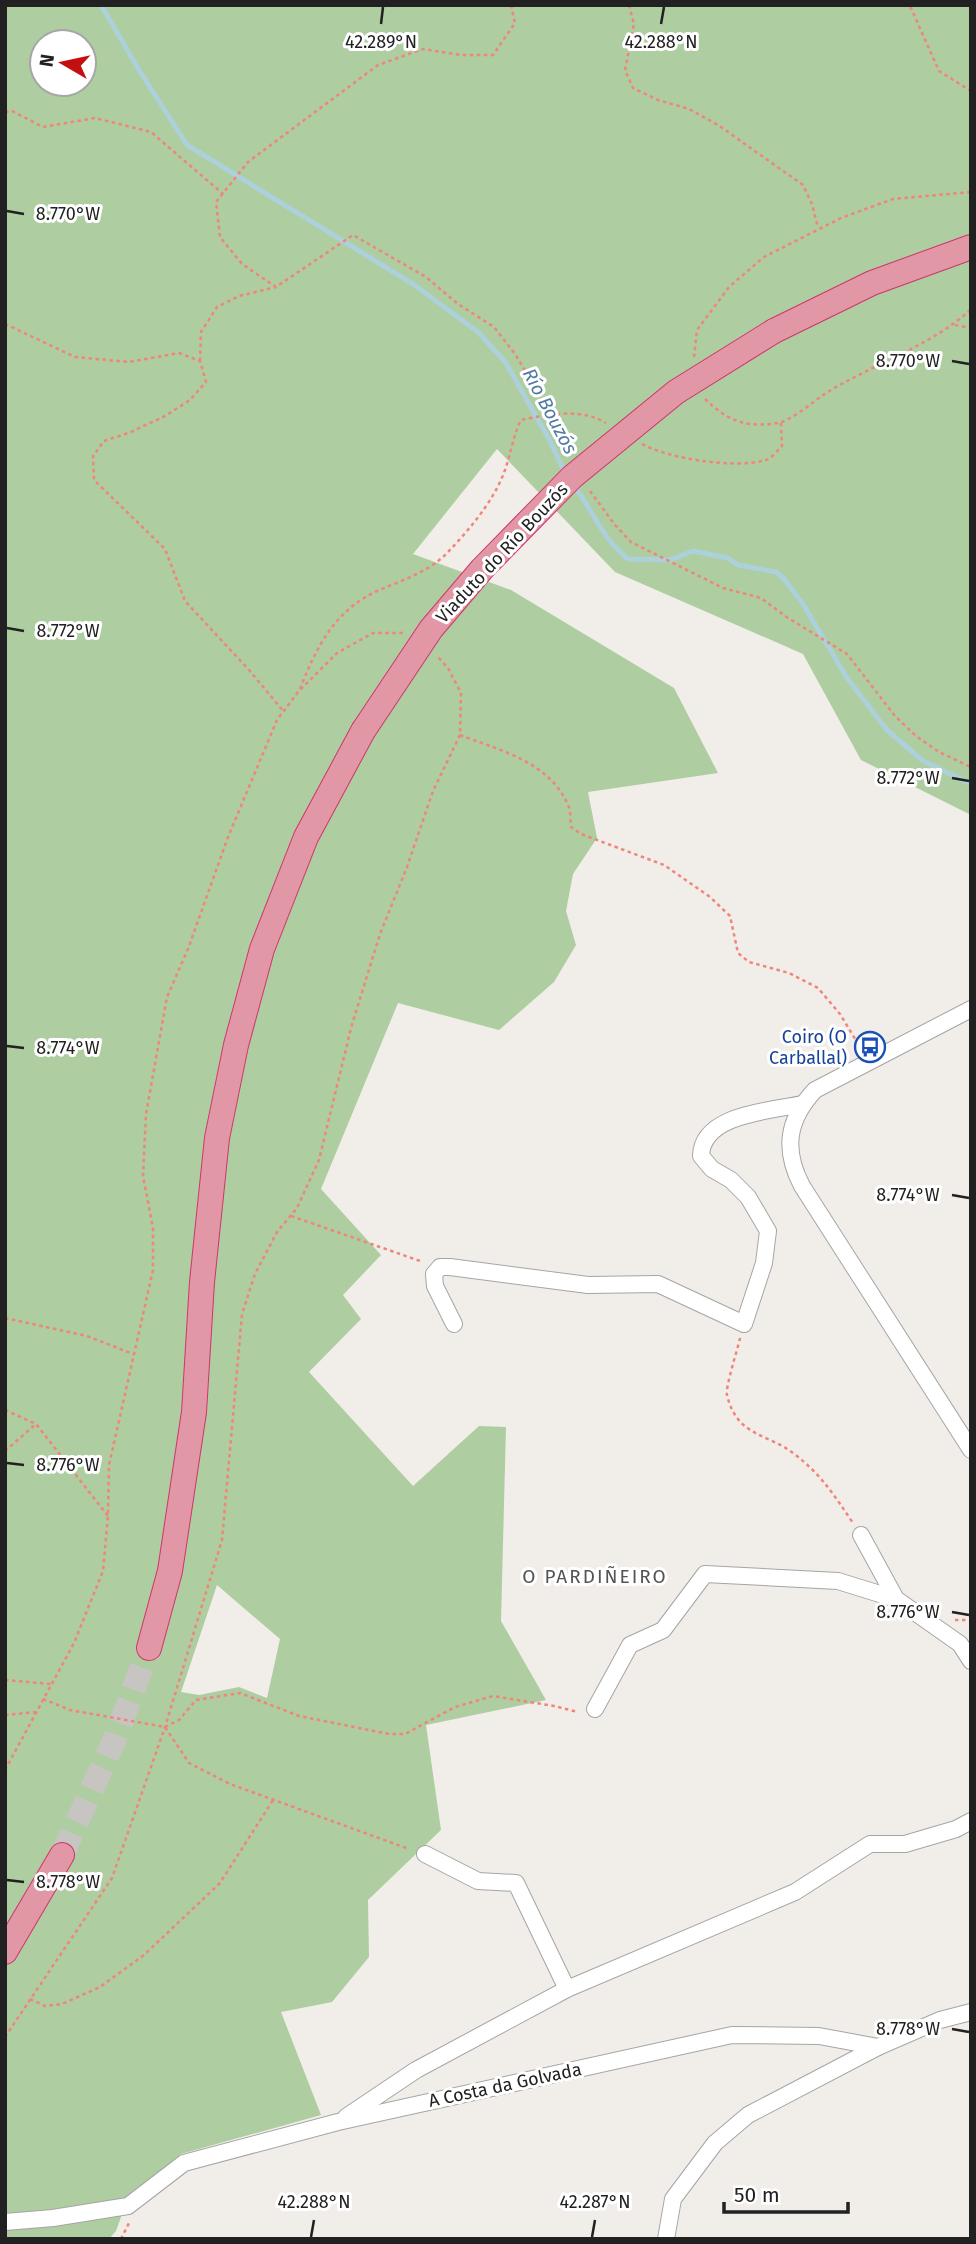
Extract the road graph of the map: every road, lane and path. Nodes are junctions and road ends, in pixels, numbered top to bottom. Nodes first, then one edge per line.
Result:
1 (511, 5) edge
2 (629, 5) edge
3 (903, 5) edge
4 (971, 91) edge
5 (5, 112) edge
6 (223, 194) junction
7 (818, 230) dead end
8 (971, 247) edge
9 (276, 287) junction
10 (5, 324) edge
11 (955, 325) dead end
12 (971, 328) edge
13 (200, 361) junction
14 (548, 414) junction
15 (781, 423) dead end
16 (614, 428) dead end
17 (635, 440) dead end
18 (575, 465) dead end
19 (587, 486) dead end
20 (412, 637) dead end
21 (439, 658) dead end
22 (298, 692) junction
23 (284, 712) junction
24 (460, 735) junction
25 (971, 767) edge
26 (971, 1009) edge
27 (869, 1062) junction
28 (802, 1104) junction
29 (290, 1216) junction
30 (440, 1268) junction
31 (5, 1318) edge
32 (454, 1324) dead end
33 (744, 1324) junction
34 (133, 1354) junction
35 (5, 1410) edge
36 (36, 1424) junction
37 (971, 1450) edge
38 (5, 1451) edge
39 (108, 1516) junction
40 (860, 1535) joint
41 (897, 1599) junction
42 (149, 1648) tunnel mouth
43 (971, 1661) edge
44 (5, 1679) edge
45 (51, 1684) junction
46 (43, 1699) junction
47 (595, 1709) joint
48 (36, 1712) junction
49 (5, 1715) edge
50 (165, 1727) junction
51 (6, 1767) edge
52 (274, 1800) junction
53 (971, 1821) edge
54 (62, 1854) tunnel mouth
55 (425, 1854) joint
56 (5, 1952) edge
57 (567, 1989) junction
58 (30, 1999) junction
59 (971, 2012) edge
60 (5, 2037) edge
61 (878, 2047) junction
62 (338, 2122) junction
63 (5, 2222) edge
64 (666, 2239) edge

1 - 6 path
2 - 7 path
3 - 4 path
5 - 6 path
6 - 9 path
8 - 42 highway, Viaduto do Río Bouzós, bridge
9 - 13 path
9 - 14 path
10 - 13 path
11 - 12 path
13 - 23 path
14 - 16 path
14 - 18 path
14 - 22 path
15 - 17 path
19 - 25 path
20 - 22 path
21 - 24 path
22 - 23 path
23 - 34 path
24 - 27 path
24 - 29 path
26 - 27 street
27 - 28 street
28 - 33 street
28 - 37 street
29 - 30 path
29 - 50 path
30 - 32 street
30 - 33 street
31 - 34 path
33 - 40 path
34 - 39 path
35 - 36 path
36 - 38 path
36 - 39 path
39 - 45 path
40 - 41 street
41 - 43 street
41 - 47 street
44 - 45 path
45 - 46 path
46 - 48 path
46 - 50 path
47 - 50 path
48 - 49 path
48 - 51 path
50 - 52 path
50 - 58 path
52 - 55 path
52 - 58 path
53 - 57 street
54 - 56 highway
55 - 57 street
57 - 62 street
58 - 60 path
59 - 61 street
61 - 62 street, A Costa da Golvada
61 - 64 street
62 - 63 street, A Costa da Golvada

